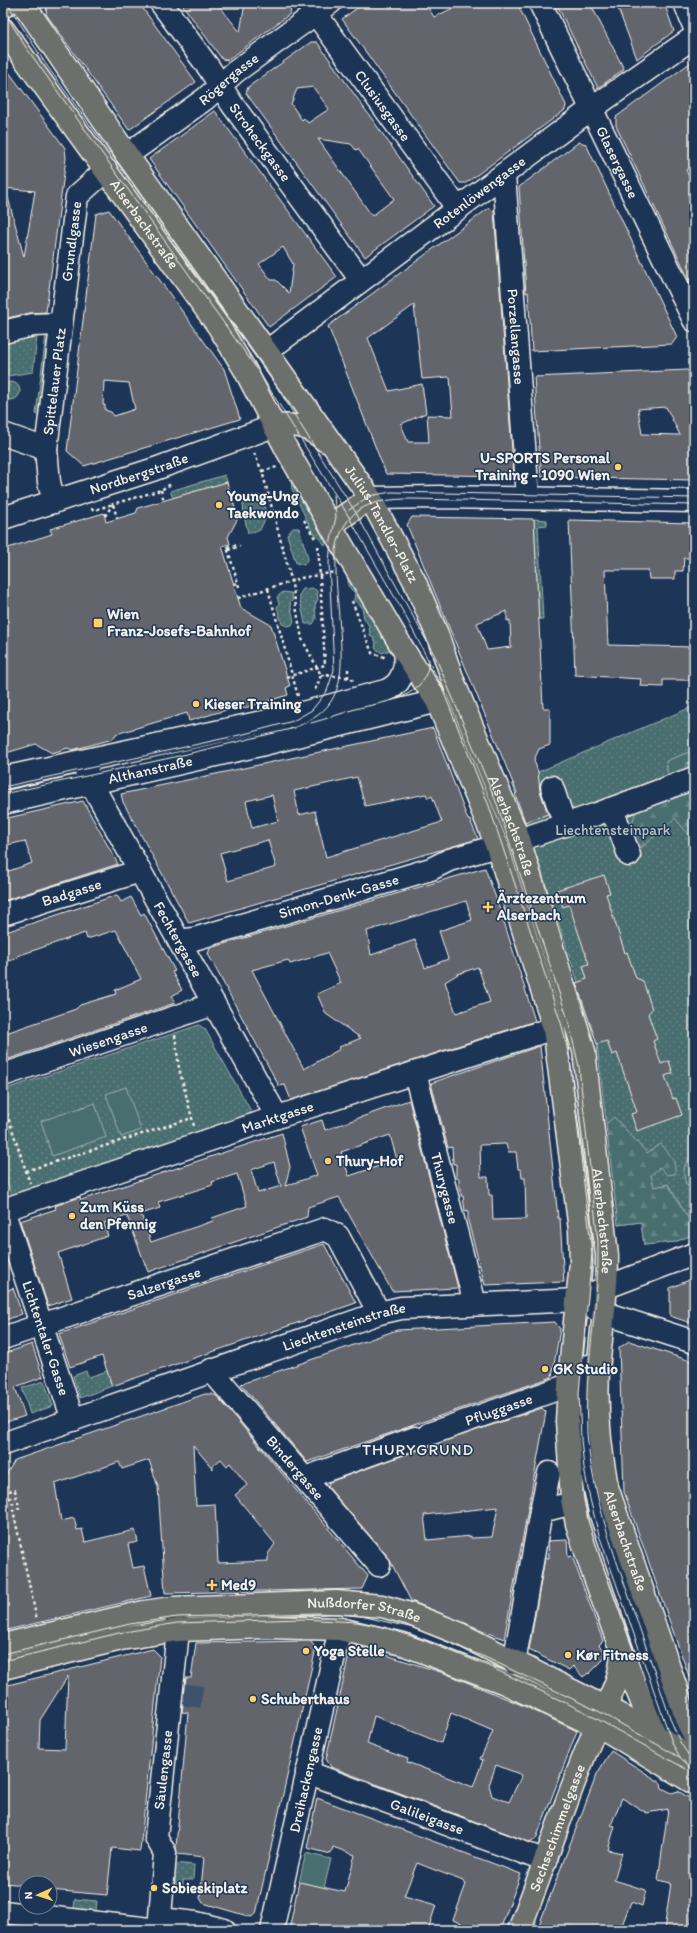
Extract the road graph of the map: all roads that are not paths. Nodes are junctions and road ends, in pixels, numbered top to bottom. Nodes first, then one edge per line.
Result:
1 (8, 3) edge
2 (23, 3) edge
3 (161, 3) edge
4 (540, 3) edge
5 (685, 3) edge
6 (318, 6) edge
7 (3, 7) edge
8 (694, 26) edge
9 (3, 29) edge
10 (694, 38) edge
11 (220, 86) junction
12 (591, 109) junction
13 (127, 155) junction
14 (106, 170) junction
15 (504, 175) junction
16 (458, 209) junction
17 (362, 280) junction
18 (694, 320) edge
19 (61, 324) junction
20 (3, 332) edge
21 (267, 351) junction
22 (274, 426) junction
23 (3, 434) edge
24 (333, 446) junction
25 (46, 449) junction
26 (370, 498) junction
27 (528, 498) junction
28 (694, 501) edge
29 (54, 502) junction
30 (3, 518) edge
31 (324, 533) junction
32 (398, 657) junction
33 (454, 683) junction
34 (437, 701) junction
35 (467, 713) joint
36 (297, 716) junction
37 (82, 761) junction
38 (3, 778) edge
39 (694, 778) edge
40 (91, 783) junction
41 (552, 788) dead end
42 (3, 802) edge
43 (610, 809) junction
44 (565, 825) junction
45 (519, 840) junction
46 (497, 846) junction
47 (628, 855) dead end
48 (140, 871) junction
49 (3, 914) edge
50 (179, 940) junction
51 (214, 1004) junction
52 (554, 1028) junction
53 (415, 1073) junction
54 (3, 1075) edge
55 (278, 1117) junction
56 (3, 1210) edge
57 (694, 1254) edge
58 (607, 1287) junction
59 (475, 1304) junction
60 (592, 1307) junction
61 (379, 1313) junction
62 (40, 1325) junction
63 (3, 1338) edge
64 (694, 1342) edge
65 (211, 1370) junction
66 (569, 1385) junction
67 (73, 1420) junction
68 (3, 1444) edge
69 (549, 1473) dead end
70 (305, 1478) junction
71 (379, 1565) dead end
72 (176, 1607) junction
73 (340, 1629) junction
74 (178, 1630) junction
75 (3, 1645) edge
76 (621, 1650) junction
77 (514, 1663) junction
78 (3, 1668) edge
79 (601, 1716) junction
80 (655, 1735) junction
81 (691, 1748) edge
82 (665, 1764) junction
83 (307, 1772) junction
84 (694, 1782) edge
85 (546, 1861) junction
86 (3, 1912) edge
87 (160, 1926) edge
88 (224, 1930) edge
89 (272, 1930) edge
90 (519, 1930) edge

1 - 7 main road
2 - 13 main road, Alserbachstraße
3 - 11 street, Stroheckgasse
4 - 12 street, Glasergasse
5 - 8 street
6 - 11 street, Rögergasse
6 - 16 street, Clusiusgasse
9 - 14 main road, Alserbachstraße
10 - 12 street, Rotenlöwengasse
11 - 13 street, Rögergasse
11 - 17 street, Stroheckgasse
12 - 15 street, Rotenlöwengasse
12 - 18 street, Glasergasse
13 - 21 main road, Alserbachstraße
14 - 19 street, Grundlgasse
14 - 22 main road, Alserbachstraße
15 - 16 street, Rotenlöwengasse
15 - 27 street, Porzellangasse
16 - 17 street, Rotenlöwengasse
17 - 21 street, Rotenlöwengasse
19 - 20 street, Spittelauer Platz
19 - 25 street, Spittelauer Platz
21 - 24 main road, Julius-Tandler-Platz
22 - 24 main road
22 - 29 street, Nordbergstraße
22 - 31 main road
23 - 25 street, Spittelauer Platz
24 - 26 main road, Julius-Tandler-Platz
25 - 29 street, Spittelauer Platz
26 - 27 street
26 - 31 main road
26 - 33 main road, Julius-Tandler-Platz
27 - 28 street
29 - 30 street, Nordbergstraße
31 - 32 main road
32 - 34 main road
32 - 36 street
33 - 34 main road
33 - 35 main road, Julius-Tandler-Platz
34 - 36 street
34 - 46 main road, Alserbachstraße
35 - 45 main road, Alserbachstraße
36 - 37 street, Althanstraße
36 - 40 street, Althanstraße
37 - 38 street, Althanstraße
37 - 40 street, Fechtergasse
39 - 43 street
40 - 42 street, Althanstraße
40 - 48 street, Fechtergasse
41 - 44 street
43 - 44 street
43 - 47 street
44 - 45 street
45 - 58 main road, Alserbachstraße
46 - 50 street, Simon-Denk-Gasse
46 - 52 main road, Alserbachstraße
48 - 49 street, Badgasse
48 - 50 street, Fechtergasse
50 - 51 street, Fechtergasse
51 - 54 street, Wiesengasse
51 - 55 street, Fechtergasse
52 - 53 street, Marktgasse
52 - 60 main road, Alserbachstraße
53 - 55 street, Marktgasse
53 - 59 street, Thurygasse
55 - 56 street, Marktgasse
56 - 62 street, Lichtentaler Gasse
57 - 58 street
58 - 60 main road, Alserbachstraße
59 - 60 street, Liechtensteinstraße
59 - 61 street, Liechtensteinstraße
60 - 64 street, Liechtensteinstraße
60 - 66 main road, Alserbachstraße
60 - 81 main road, Alserbachstraße
61 - 62 street, Salzergasse
61 - 65 street, Liechtensteinstraße
62 - 63 street, Salzergasse
62 - 67 street, Lichtentaler Gasse
65 - 67 street, Liechtensteinstraße
65 - 70 street, Bindergasse
66 - 70 street, Pfluggasse
66 - 76 main road, Alserbachstraße
67 - 68 street, Liechtensteinstraße
69 - 77 street
70 - 71 street, Bindergasse
72 - 74 street, Säulengasse
72 - 75 main road, Nußdorfer Straße
72 - 77 main road, Nußdorfer Straße
73 - 74 main road, Nußdorfer Straße
73 - 79 main road, Nußdorfer Straße
73 - 83 street, Dreihackengasse
74 - 78 main road, Nußdorfer Straße
74 - 87 street, Säulengasse
76 - 79 main road, Alserbachstraße
76 - 80 main road, Alserbachstraße
77 - 79 main road, Nußdorfer Straße
79 - 80 main road, Nußdorfer Straße
79 - 82 main road, Nußdorfer Straße
79 - 85 main road, Sechsschimmelgasse
80 - 81 main road, Nußdorfer Straße
80 - 82 main road, Alserbachstraße
82 - 84 main road, Nußdorfer Straße
83 - 85 street, Galileigasse
83 - 89 street, Dreihackengasse
85 - 90 main road, Sechsschimmelgasse
86 - 87 street
87 - 88 street

